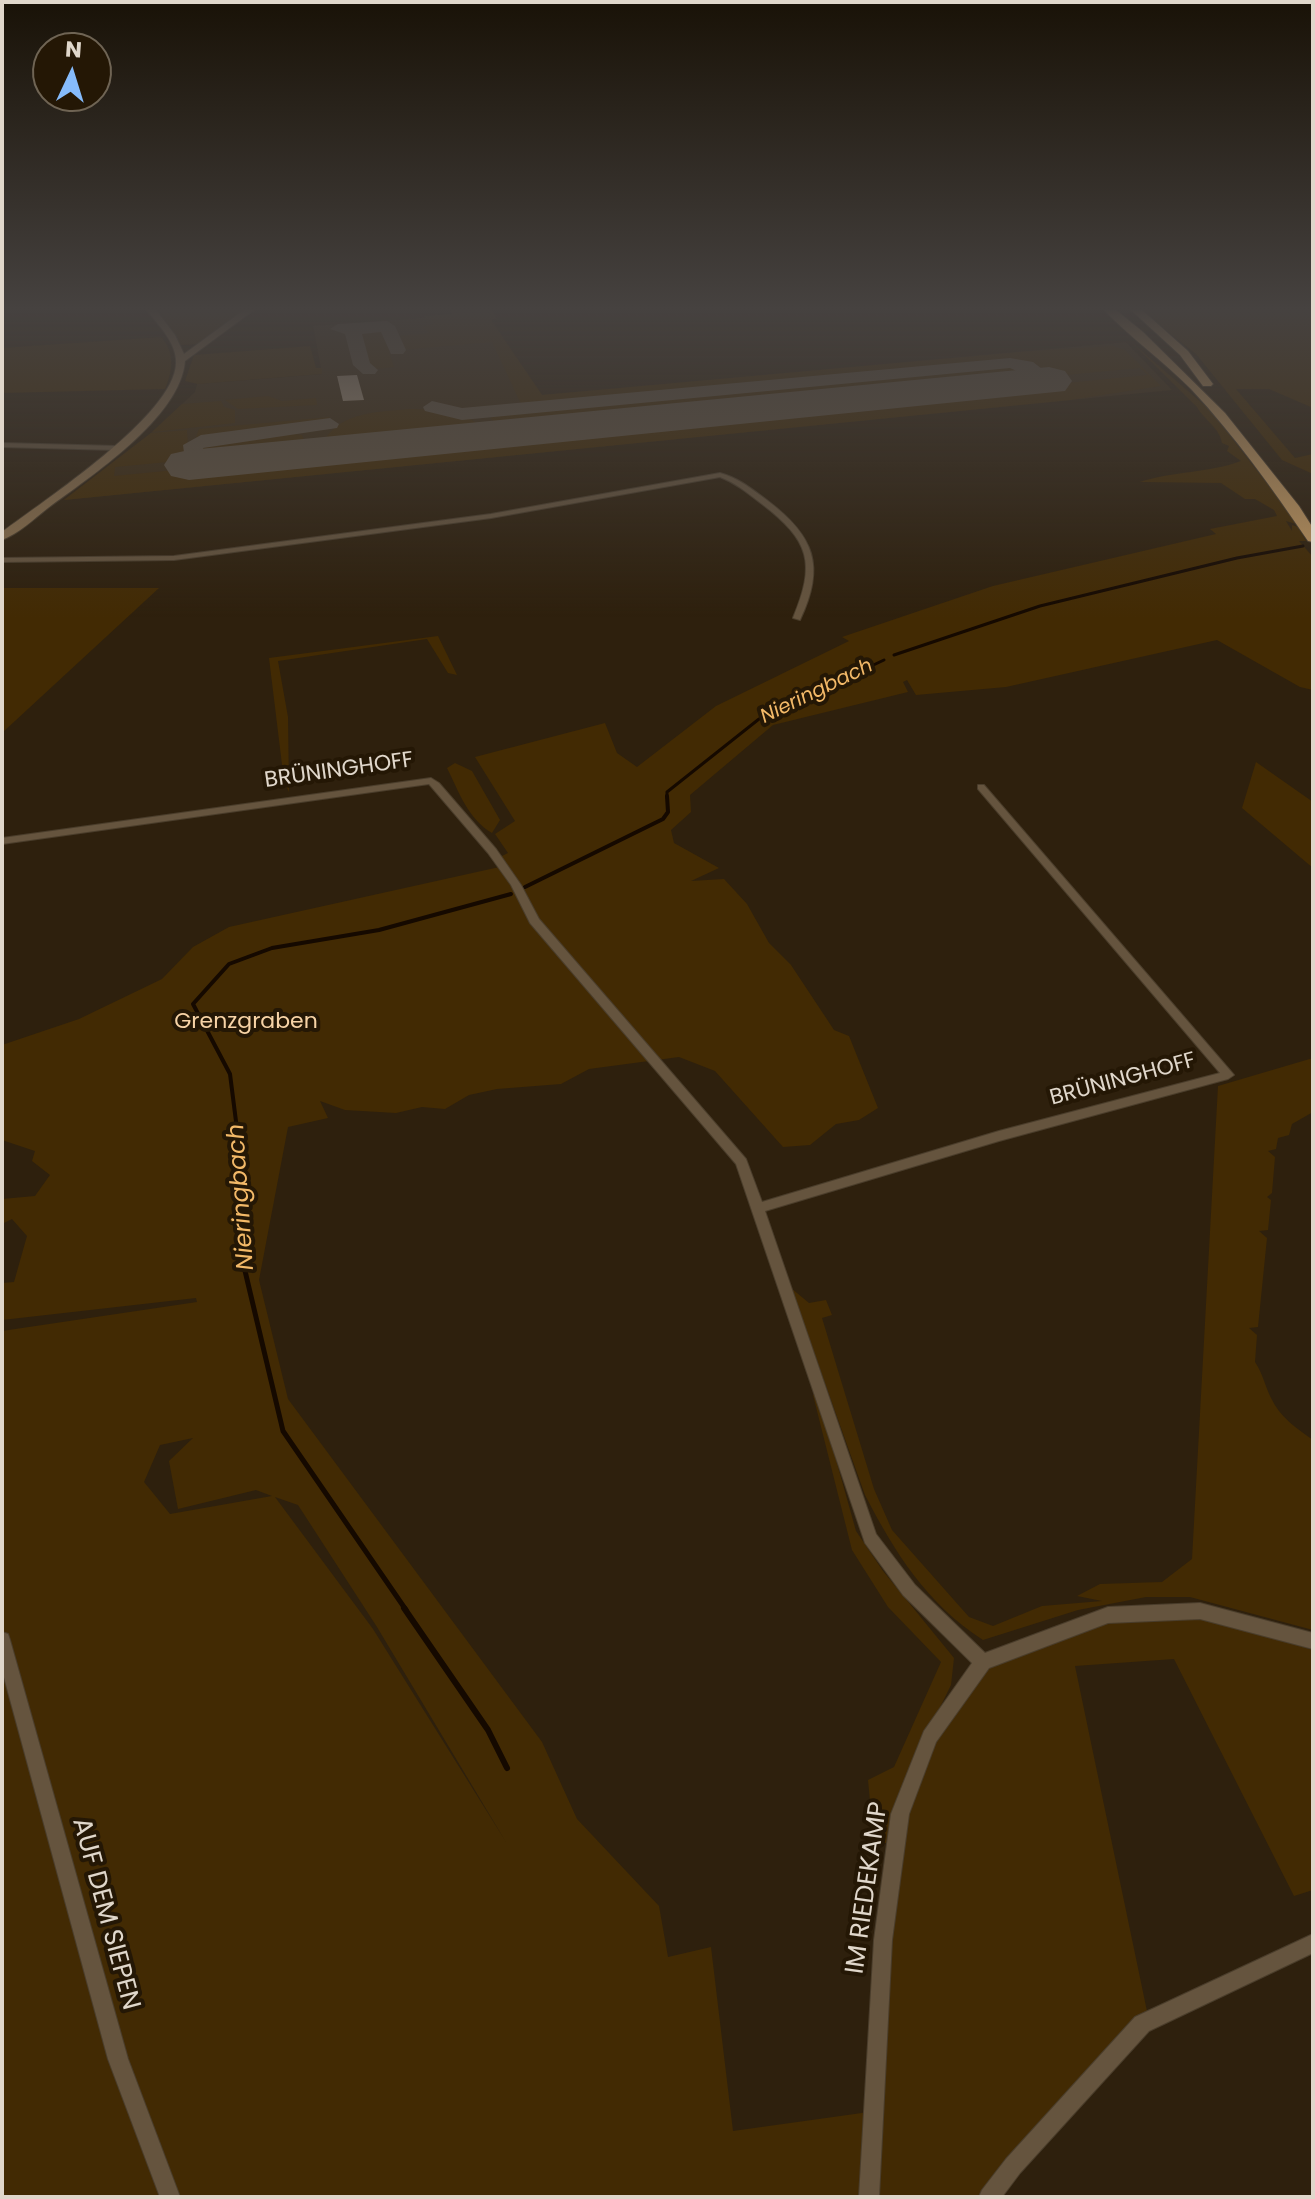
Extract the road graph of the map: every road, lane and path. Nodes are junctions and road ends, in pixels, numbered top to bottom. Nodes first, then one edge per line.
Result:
1 (155, 413) edge
2 (1220, 413) edge
3 (1232, 413) edge
4 (2, 445) edge
5 (116, 448) junction
6 (1313, 515) edge
7 (2, 537) edge
8 (1313, 538) edge
9 (2, 560) edge
10 (797, 618) dead end
11 (981, 787) dead end
12 (2, 841) edge
13 (757, 1208) junction
14 (2, 1640) edge
15 (1313, 1641) edge
16 (983, 1662) junction
17 (1313, 1943) edge
18 (170, 2197) edge
19 (869, 2197) edge
20 (989, 2197) edge

1 - 5 street
2 - 8 highway
3 - 6 highway
4 - 5 street
5 - 7 street
9 - 10 street
11 - 13 street, BRÜNINGHOFF
12 - 13 street, BRÜNINGHOFF
13 - 16 street, BRÜNINGHOFF
14 - 18 street, AUF DEM SIEPEN
15 - 16 street
16 - 19 street, IM RIEDEKAMP
17 - 20 street

